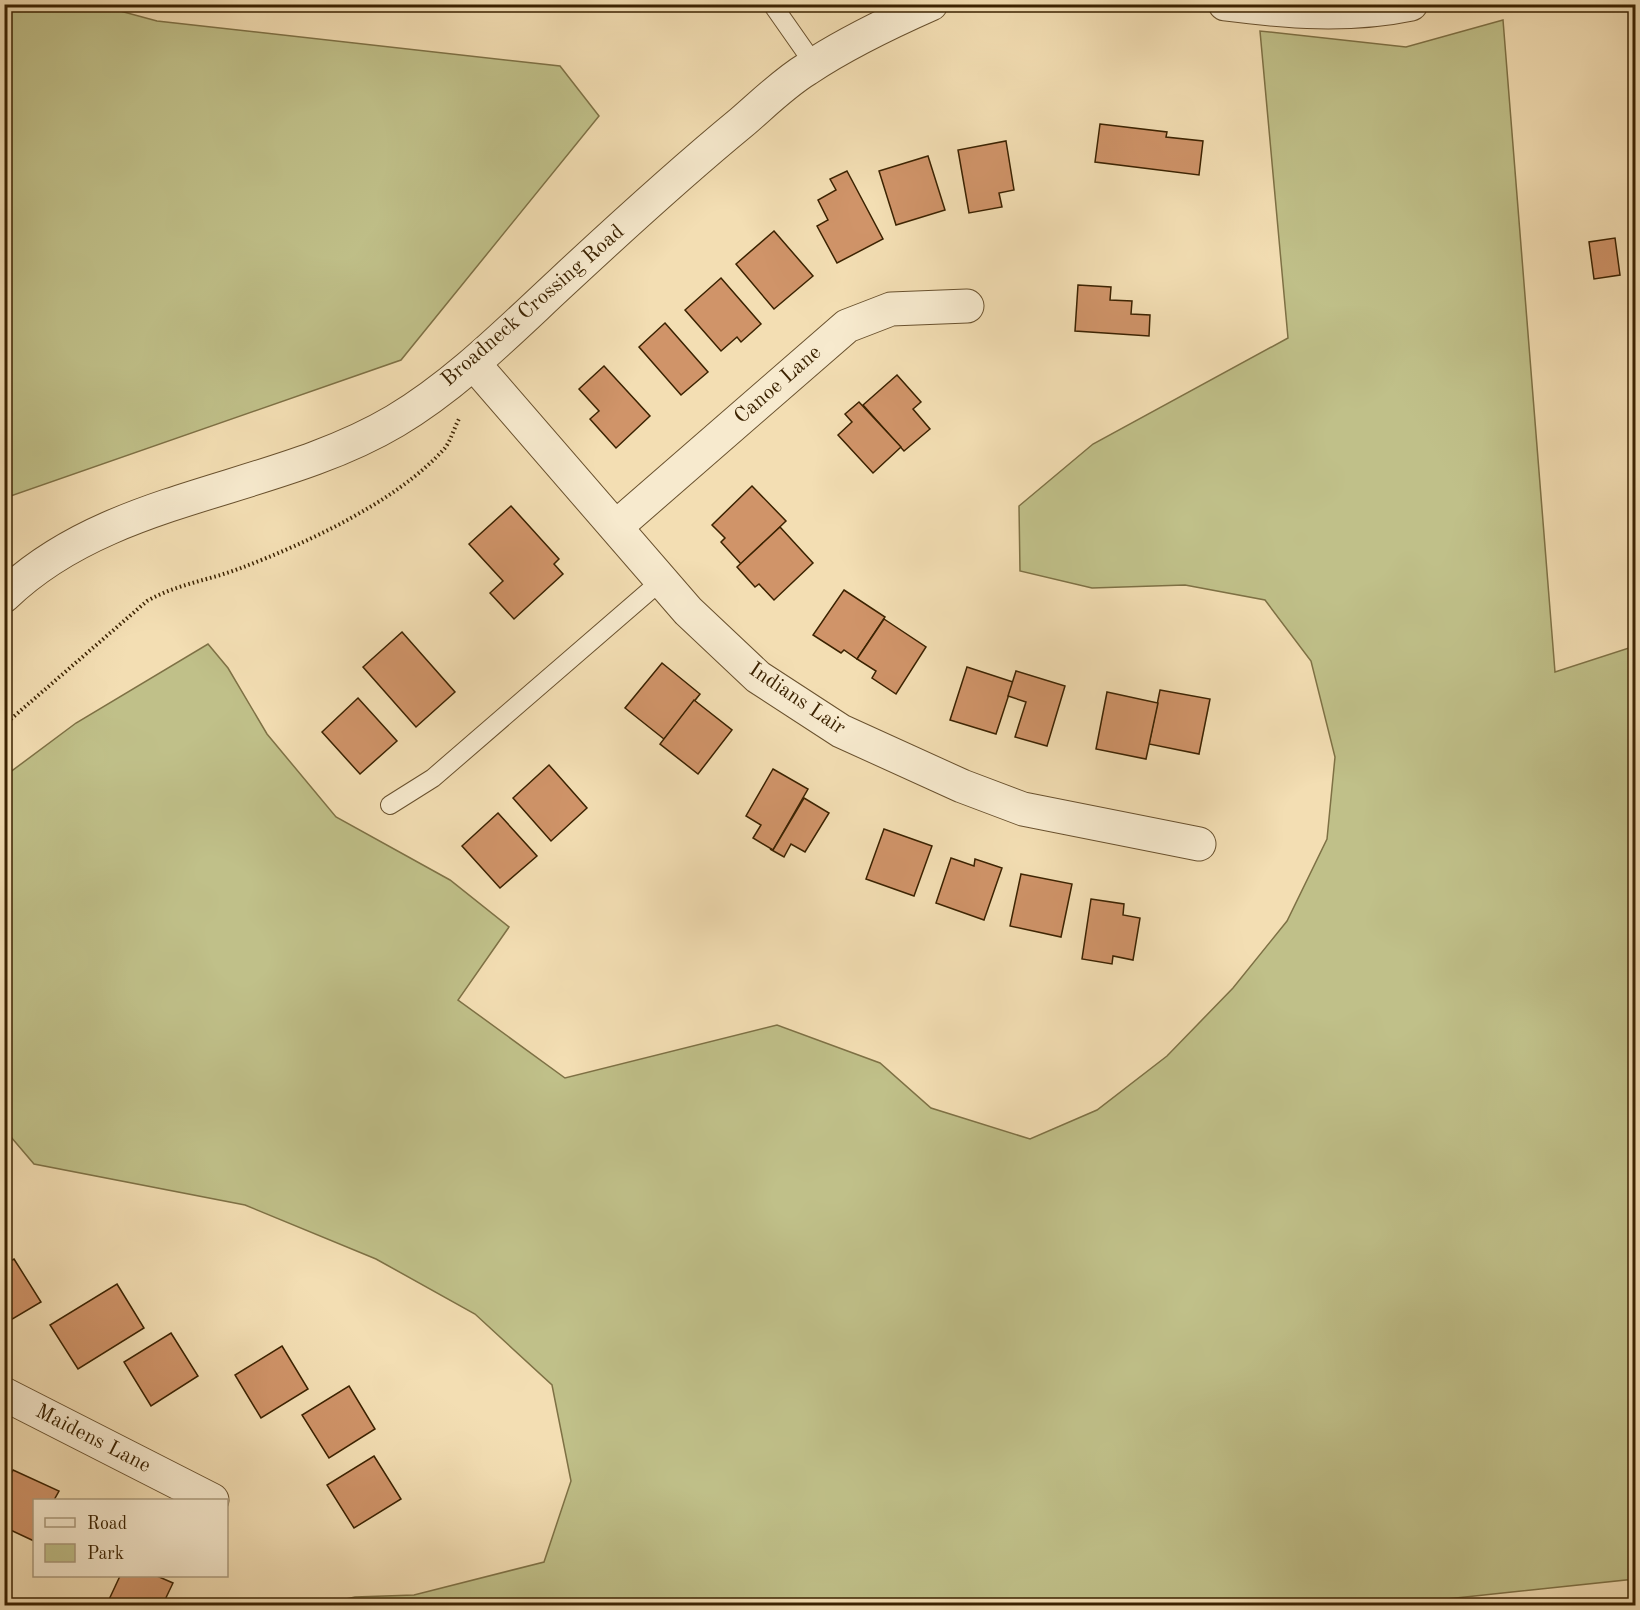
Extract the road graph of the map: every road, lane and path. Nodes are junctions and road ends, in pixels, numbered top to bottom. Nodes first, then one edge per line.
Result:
1 (772, 4) edge
2 (931, 4) edge
3 (1225, 4) edge
4 (1411, 4) edge
5 (814, 64) junction
6 (967, 306) dead end
7 (474, 363) junction
8 (461, 414) dead end
9 (617, 526) junction
10 (662, 580) junction
11 (4, 596) edge
12 (4, 725) edge
13 (390, 805) dead end
14 (1199, 844) dead end
15 (4, 1394) edge
16 (208, 1499) edge

1 - 5 lane
2 - 5 street, Broadneck Crossing Road
3 - 4 street
5 - 7 street, Broadneck Crossing Road
6 - 9 street, Canoe Lane
7 - 9 street, Indians Lair
7 - 11 street, Broadneck Crossing Road
8 - 12 path
9 - 10 street, Indians Lair
10 - 13 lane
10 - 14 street, Indians Lair
15 - 16 street, Maidens Lane

